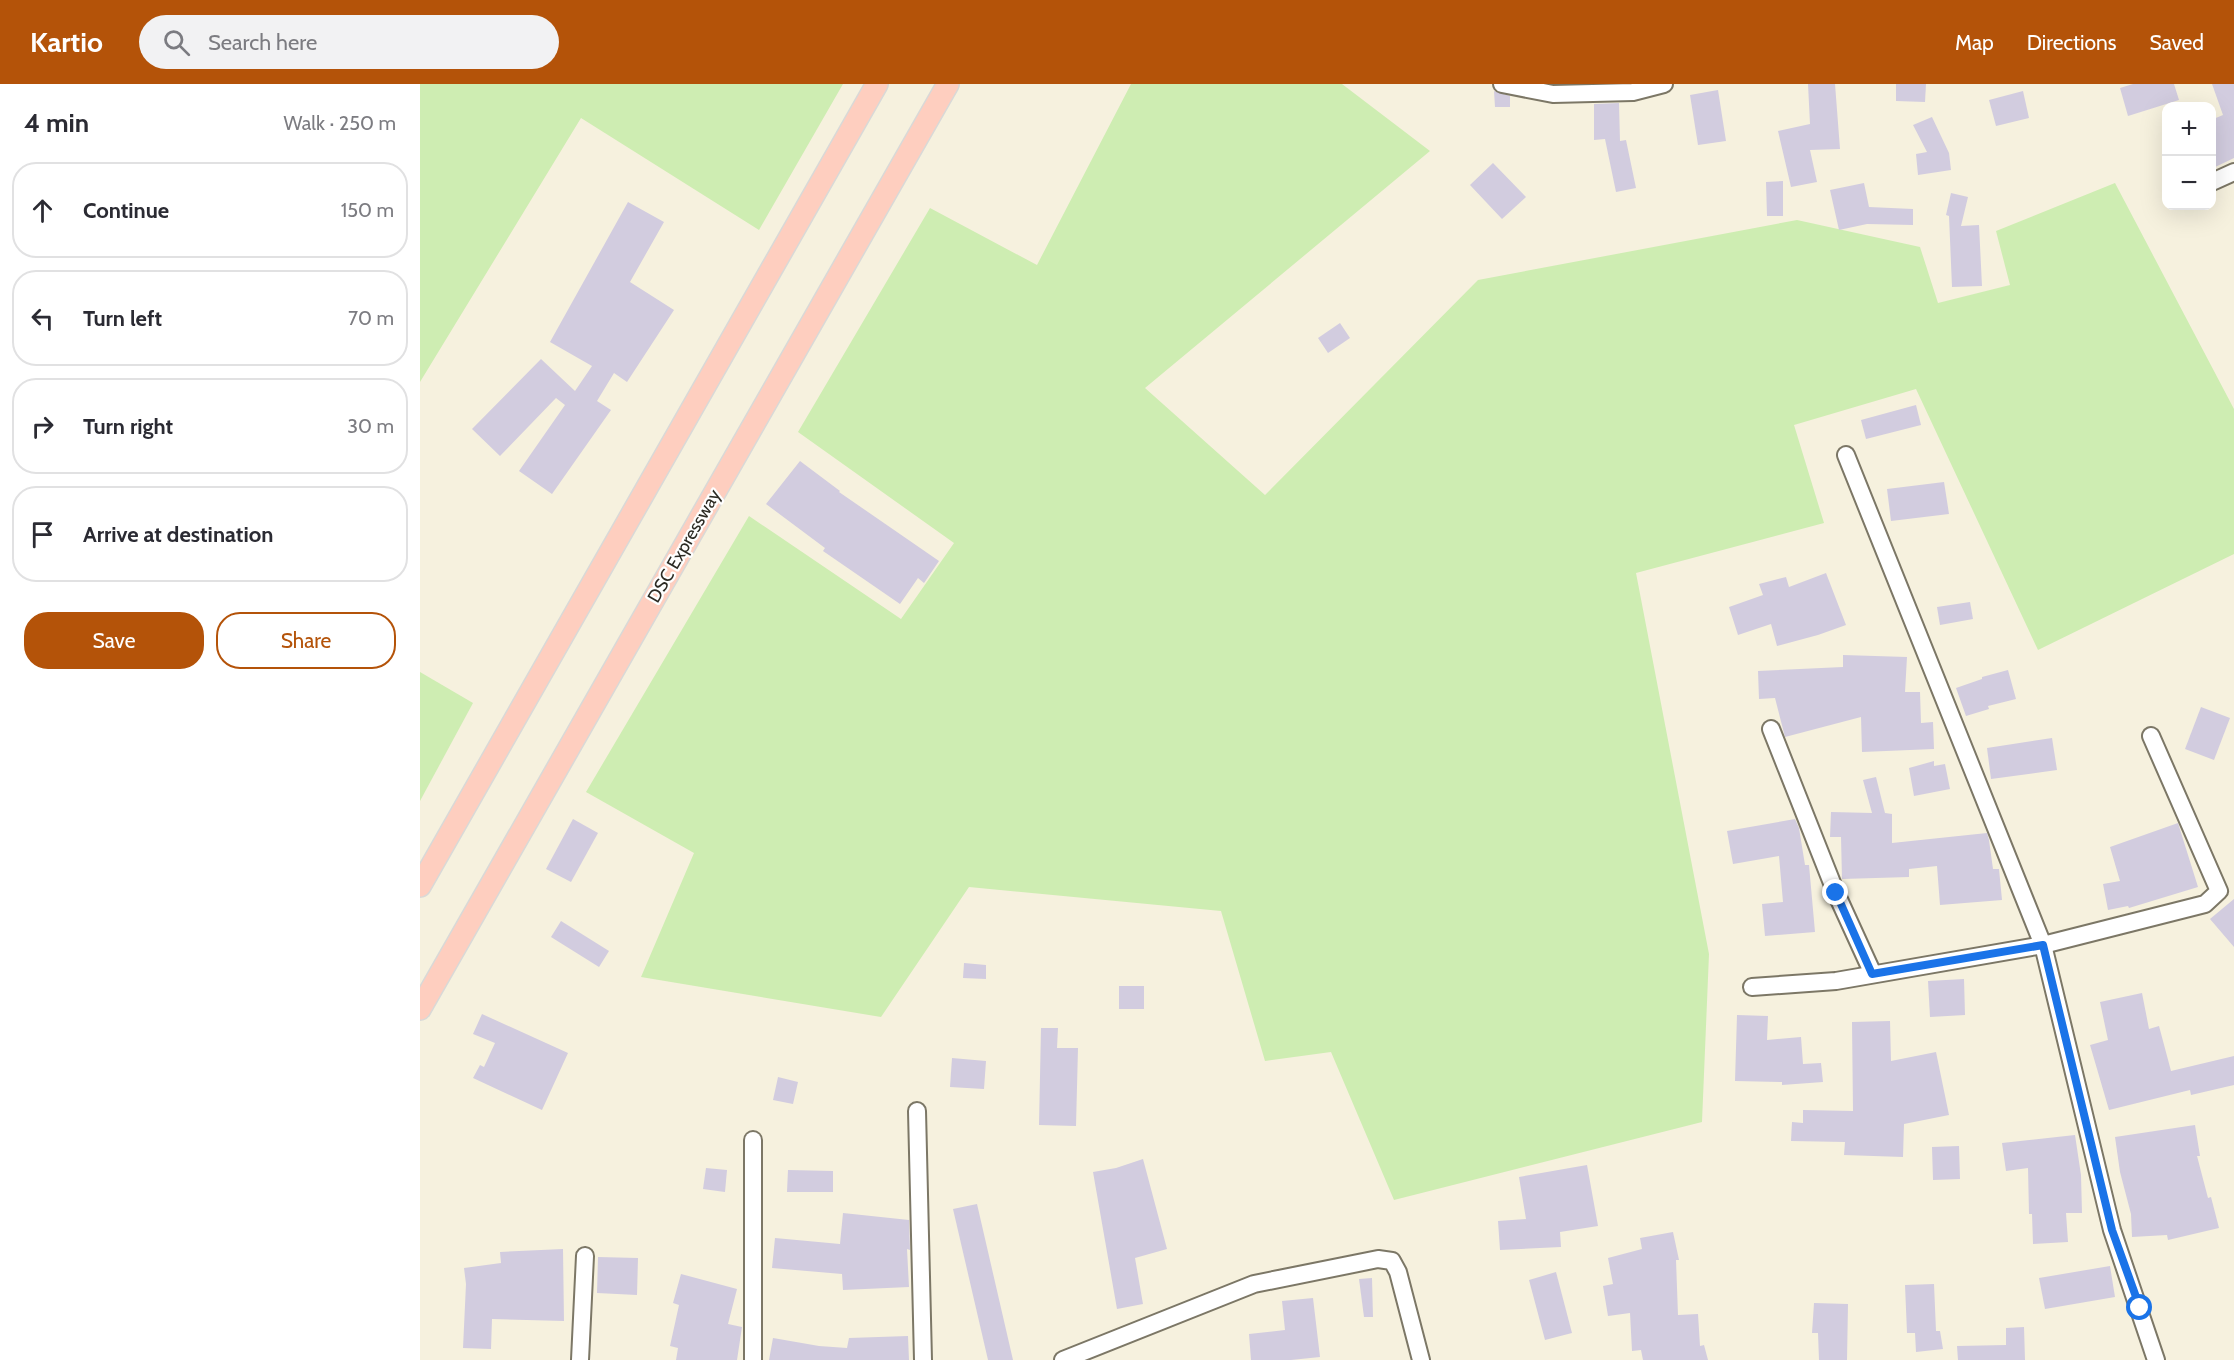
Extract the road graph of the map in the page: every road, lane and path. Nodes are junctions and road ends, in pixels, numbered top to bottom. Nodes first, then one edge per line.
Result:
1 (877, 84) edge
2 (948, 84) edge
3 (1502, 84) edge
4 (1664, 84) edge
5 (2234, 172) edge
6 (2216, 180) edge
7 (1846, 454) dead end
8 (1771, 729) dead end
9 (2151, 736) dead end
10 (420, 886) edge
11 (2043, 945) junction
12 (1872, 974) junction
13 (1752, 987) dead end
14 (420, 1009) edge
15 (917, 1111) dead end
16 (753, 1140) dead end
17 (585, 1256) dead end
18 (580, 1360) edge
19 (753, 1360) edge
20 (923, 1360) edge
21 (1063, 1360) edge
22 (1421, 1360) edge
23 (2156, 1360) edge

1 - 10 main road
2 - 14 main road, DSC Expressway
3 - 4 street
5 - 6 street
7 - 11 street
8 - 12 street
9 - 11 street
11 - 12 street
11 - 23 street
12 - 13 street
15 - 20 street
16 - 19 street
17 - 18 street
21 - 22 street

